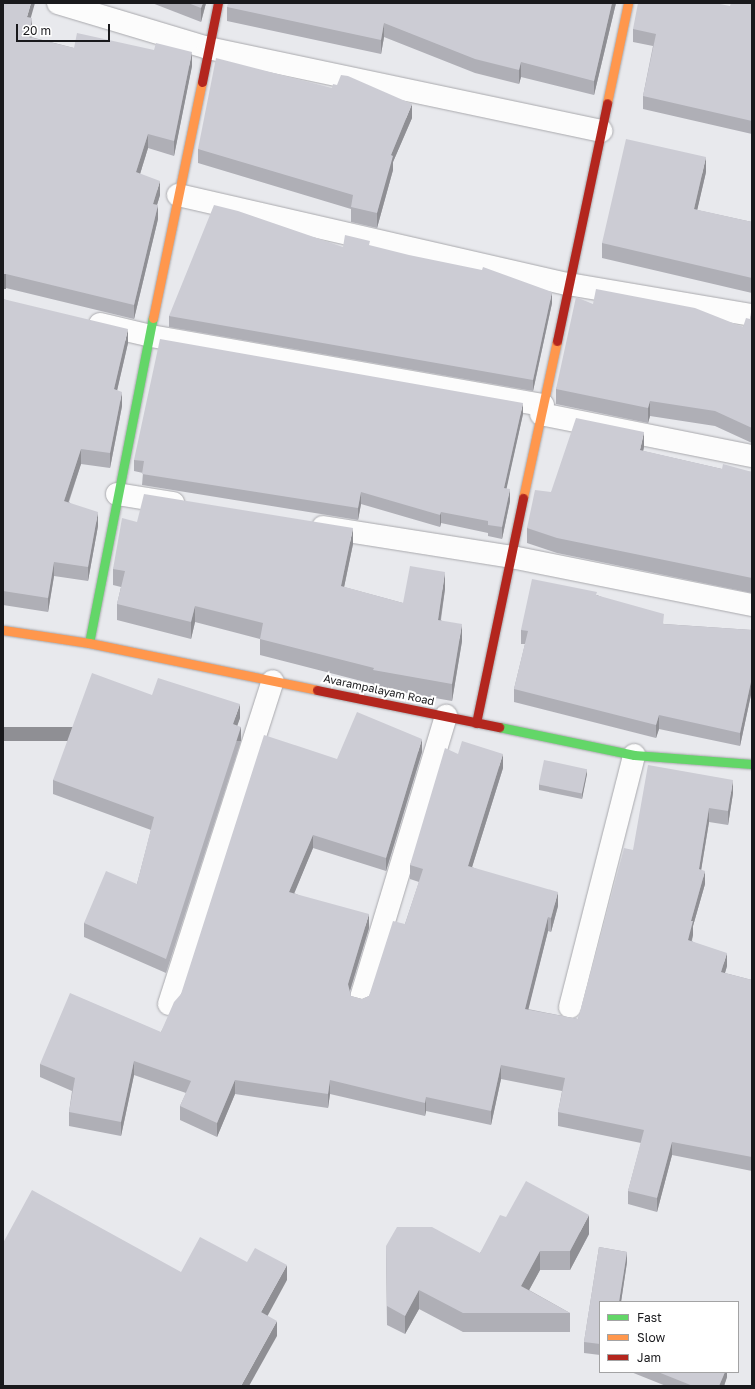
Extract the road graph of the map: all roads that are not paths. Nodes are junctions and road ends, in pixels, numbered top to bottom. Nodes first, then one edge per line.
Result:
1 (58, 3) edge
2 (218, 3) edge
3 (628, 3) edge
4 (208, 48) junction
5 (601, 131) junction
6 (178, 195) junction
7 (568, 284) junction
8 (752, 315) edge
9 (83, 320) edge
10 (151, 336) junction
11 (542, 410) junction
12 (752, 456) edge
13 (117, 494) junction
14 (196, 507) edge
15 (306, 524) edge
16 (512, 556) junction
17 (752, 606) edge
18 (3, 630) edge
19 (89, 643) junction
20 (273, 681) junction
21 (446, 716) junction
22 (476, 723) junction
23 (634, 755) junction
24 (752, 764) edge
25 (360, 1002) edge
26 (169, 1004) dead end
27 (570, 1007) dead end

1 - 4 street
2 - 4 street
3 - 5 street
4 - 5 street
4 - 6 street
5 - 7 street
6 - 7 street
6 - 10 street
7 - 8 street
7 - 11 street
9 - 10 street
10 - 11 street
10 - 13 street
11 - 12 street
11 - 16 street
13 - 14 street
13 - 19 street
15 - 16 street
16 - 17 street
16 - 22 street
18 - 19 street, Avarampalayam Road
19 - 20 street, Avarampalayam Road
20 - 21 street, Avarampalayam Road
20 - 26 street
21 - 22 street, Avarampalayam Road
21 - 25 street
22 - 23 street, Avarampalayam Road
23 - 24 street, Avarampalayam Road
23 - 27 street

